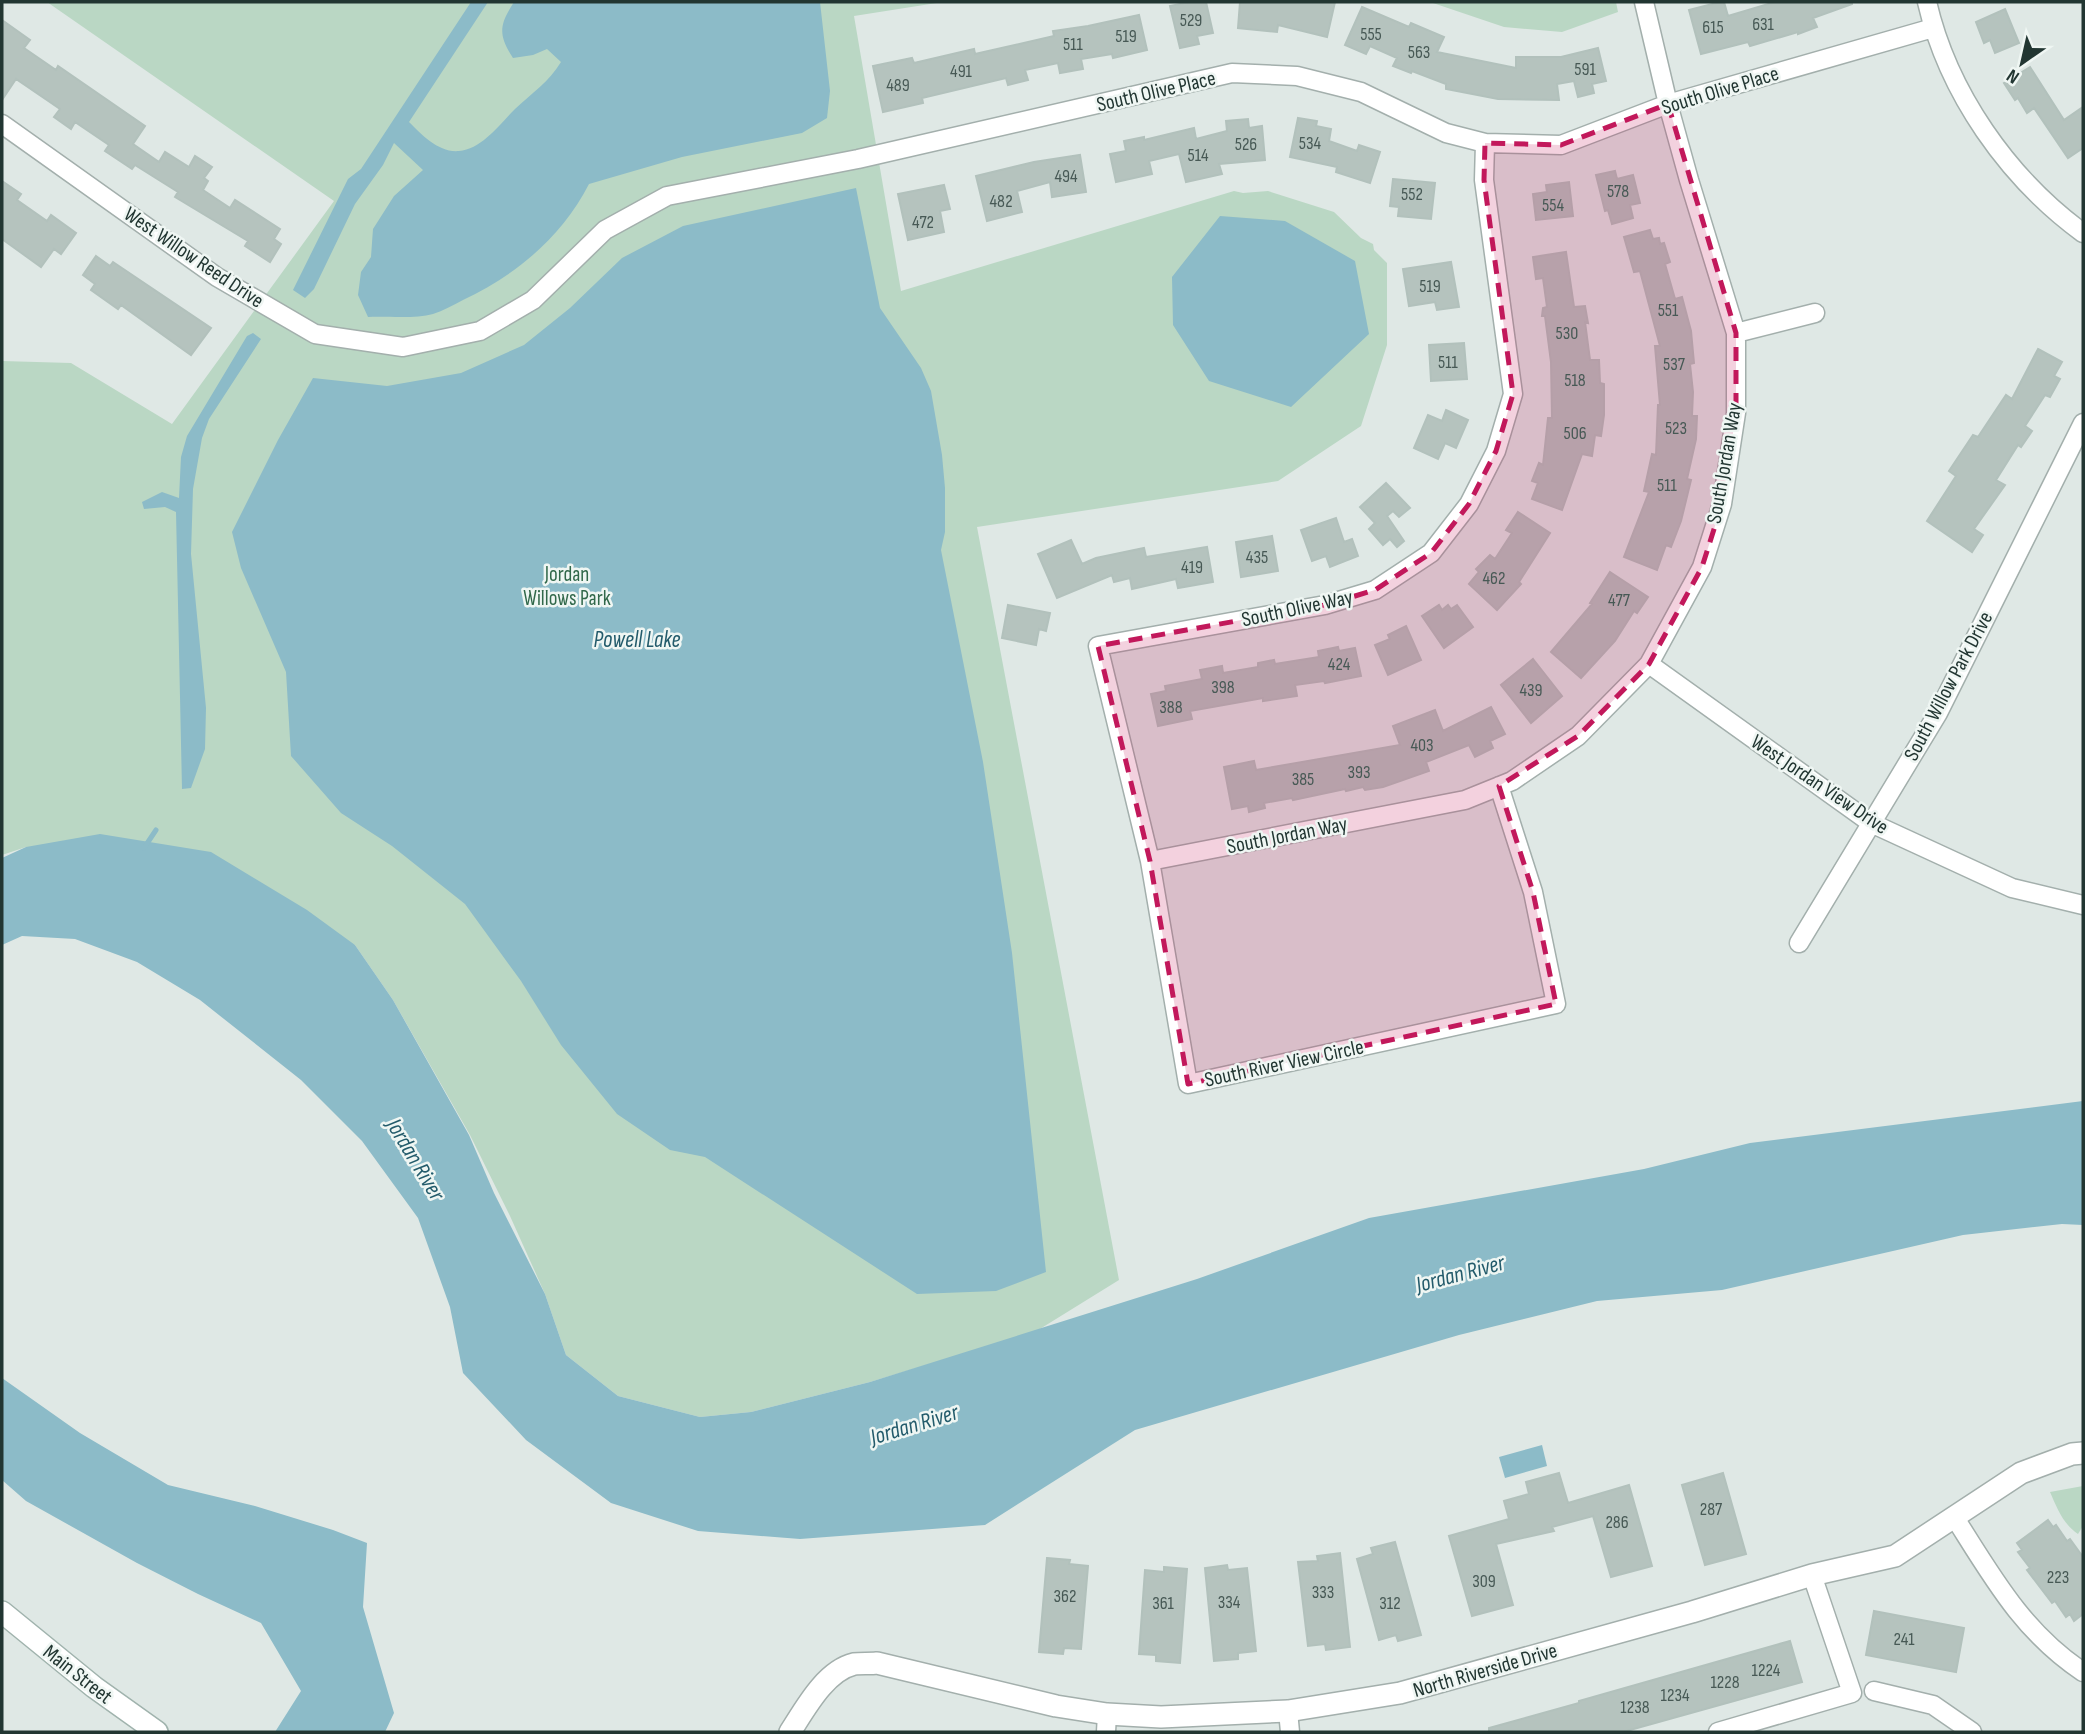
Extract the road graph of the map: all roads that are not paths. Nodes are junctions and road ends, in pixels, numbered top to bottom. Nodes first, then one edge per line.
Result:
1 (1644, 2) edge
2 (1927, 2) edge
3 (1933, 28) junction
4 (1668, 104) junction
5 (2, 124) edge
6 (1485, 143) junction
7 (2083, 233) edge
8 (1815, 313) dead end
9 (1736, 333) junction
10 (403, 348) joint
11 (2083, 423) edge
12 (1098, 646) joint
13 (1649, 664) junction
14 (1499, 786) junction
15 (1871, 823) junction
16 (1150, 861) junction
17 (2083, 905) edge
18 (1799, 943) dead end
19 (2083, 1453) edge
20 (1955, 1518) junction
21 (1812, 1575) junction
22 (2, 1612) edge
23 (2083, 1672) edge
24 (1874, 1691) dead end
25 (1288, 1711) junction
26 (1106, 1723) edge
27 (157, 1732) edge
28 (790, 1732) edge
29 (1290, 1732) edge
30 (1718, 1732) edge
31 (1972, 1732) edge

1 - 4 street, South Jordan Way
2 - 3 street
3 - 4 street, South Olive Place
3 - 7 street
4 - 6 street, South Olive Place
4 - 9 street, South Jordan Way
5 - 10 street, West Willow Reed Drive
6 - 10 street, South Olive Place
6 - 12 street, South Olive Way
8 - 9 street
9 - 13 street, South Jordan Way
11 - 15 street, South Willow Park Drive
12 - 16 street, South River View Circle
13 - 14 street, South Jordan Way
13 - 15 street, West Jordan View Drive
14 - 16 street, South Jordan Way
14 - 16 street, South River View Circle
15 - 17 street, West Jordan View Drive
15 - 18 street, South Willow Park Drive
19 - 20 street, North Riverside Drive
20 - 21 street, North Riverside Drive
20 - 23 street
21 - 25 street, North Riverside Drive
21 - 30 street
22 - 27 street, Main Street
24 - 31 street
25 - 26 street, North Riverside Drive
25 - 29 street
26 - 28 street, North Riverside Drive

